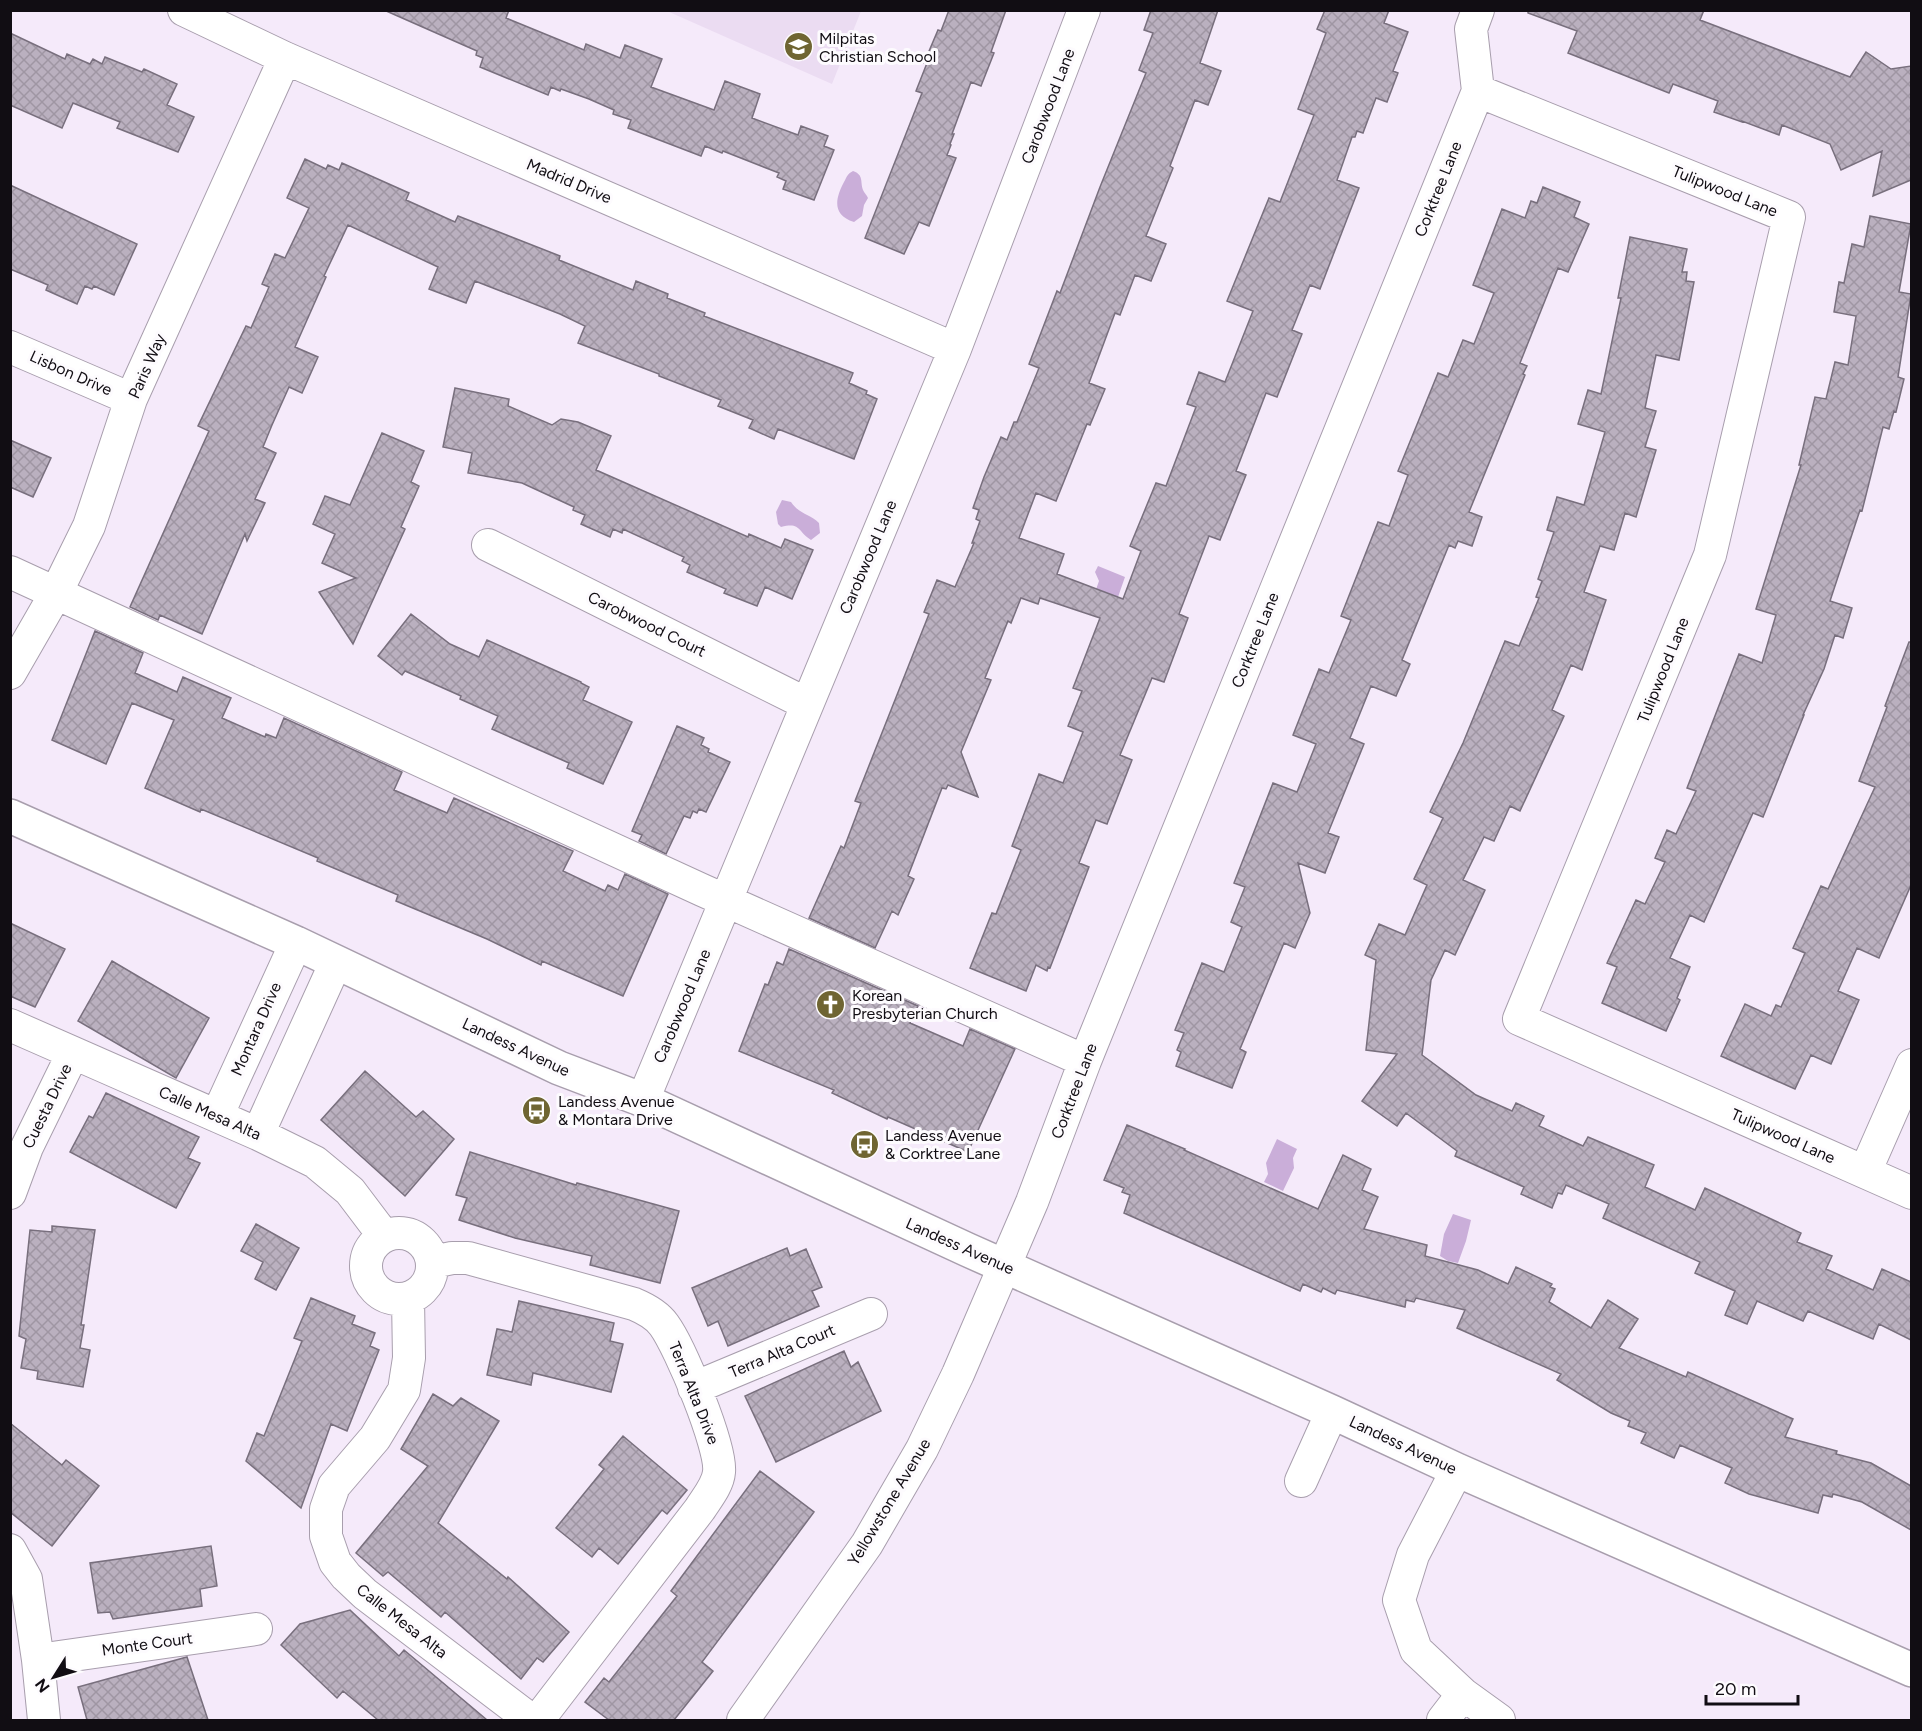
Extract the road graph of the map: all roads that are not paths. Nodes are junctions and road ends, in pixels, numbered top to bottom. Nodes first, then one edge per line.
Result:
1 (184, 10) edge
2 (1084, 10) edge
3 (1478, 10) edge
4 (285, 58) junction
5 (1478, 90) junction
6 (10, 347) edge
7 (955, 349) junction
8 (131, 399) junction
9 (488, 545) dead end
10 (10, 572) edge
11 (56, 593) junction
12 (10, 673) edge
13 (807, 704) junction
14 (10, 816) edge
15 (726, 900) junction
16 (296, 943) junction
17 (336, 962) junction
18 (10, 1025) edge
19 (73, 1053) junction
20 (1085, 1061) junction
21 (1911, 1065) edge
22 (642, 1100) junction
23 (217, 1116) junction
24 (258, 1134) junction
25 (1865, 1172) junction
26 (10, 1193) edge
27 (1911, 1193) edge
28 (384, 1236) junction
29 (433, 1262) junction
30 (1004, 1266) junction
31 (408, 1299) junction
32 (871, 1314) dead end
33 (694, 1388) junction
34 (1332, 1412) junction
35 (1457, 1470) junction
36 (1301, 1481) dead end
37 (10, 1550) edge
38 (256, 1629) dead end
39 (38, 1660) junction
40 (1911, 1670) edge
41 (1463, 1694) junction
42 (44, 1720) edge
43 (531, 1720) edge
44 (538, 1720) edge
45 (743, 1720) edge
46 (1443, 1720) edge
47 (1499, 1720) edge

1 - 4 street, Madrid Drive
2 - 7 street, Carobwood Lane
3 - 5 street, Corktree Lane
4 - 7 street, Madrid Drive
4 - 8 street, Paris Way
5 - 20 street, Corktree Lane
5 - 25 street, Tulipwood Lane
6 - 8 street, Lisbon Drive
7 - 13 street, Carobwood Lane
8 - 11 street, Paris Way
9 - 13 street, Carobwood Court
10 - 11 street
11 - 12 street, Paris Way
11 - 15 street
13 - 15 street, Carobwood Lane
14 - 16 main road, Landess Avenue
15 - 20 street
15 - 22 street, Carobwood Lane
16 - 17 main road, Landess Avenue
16 - 23 street, Montara Drive
17 - 22 main road, Landess Avenue
17 - 24 street
18 - 19 street, Calle Mesa Alta
19 - 23 street, Calle Mesa Alta
19 - 26 street, Cuesta Drive
20 - 30 street, Corktree Lane
21 - 25 street
22 - 30 main road, Landess Avenue
23 - 24 street, Calle Mesa Alta
24 - 28 street, Calle Mesa Alta
25 - 27 street, Tulipwood Lane
28 - 29 street
28 - 31 street
29 - 31 street
29 - 33 street, Terra Alta Drive
30 - 34 main road, Landess Avenue
30 - 45 street, Yellowstone Avenue
31 - 43 street, Calle Mesa Alta
32 - 33 street, Terra Alta Court
33 - 44 street, Terra Alta Drive
34 - 35 main road, Landess Avenue
34 - 36 street
35 - 40 main road, Landess Avenue
35 - 41 street
37 - 39 street
38 - 39 street, Monte Court
39 - 42 street
41 - 46 street
41 - 47 street

